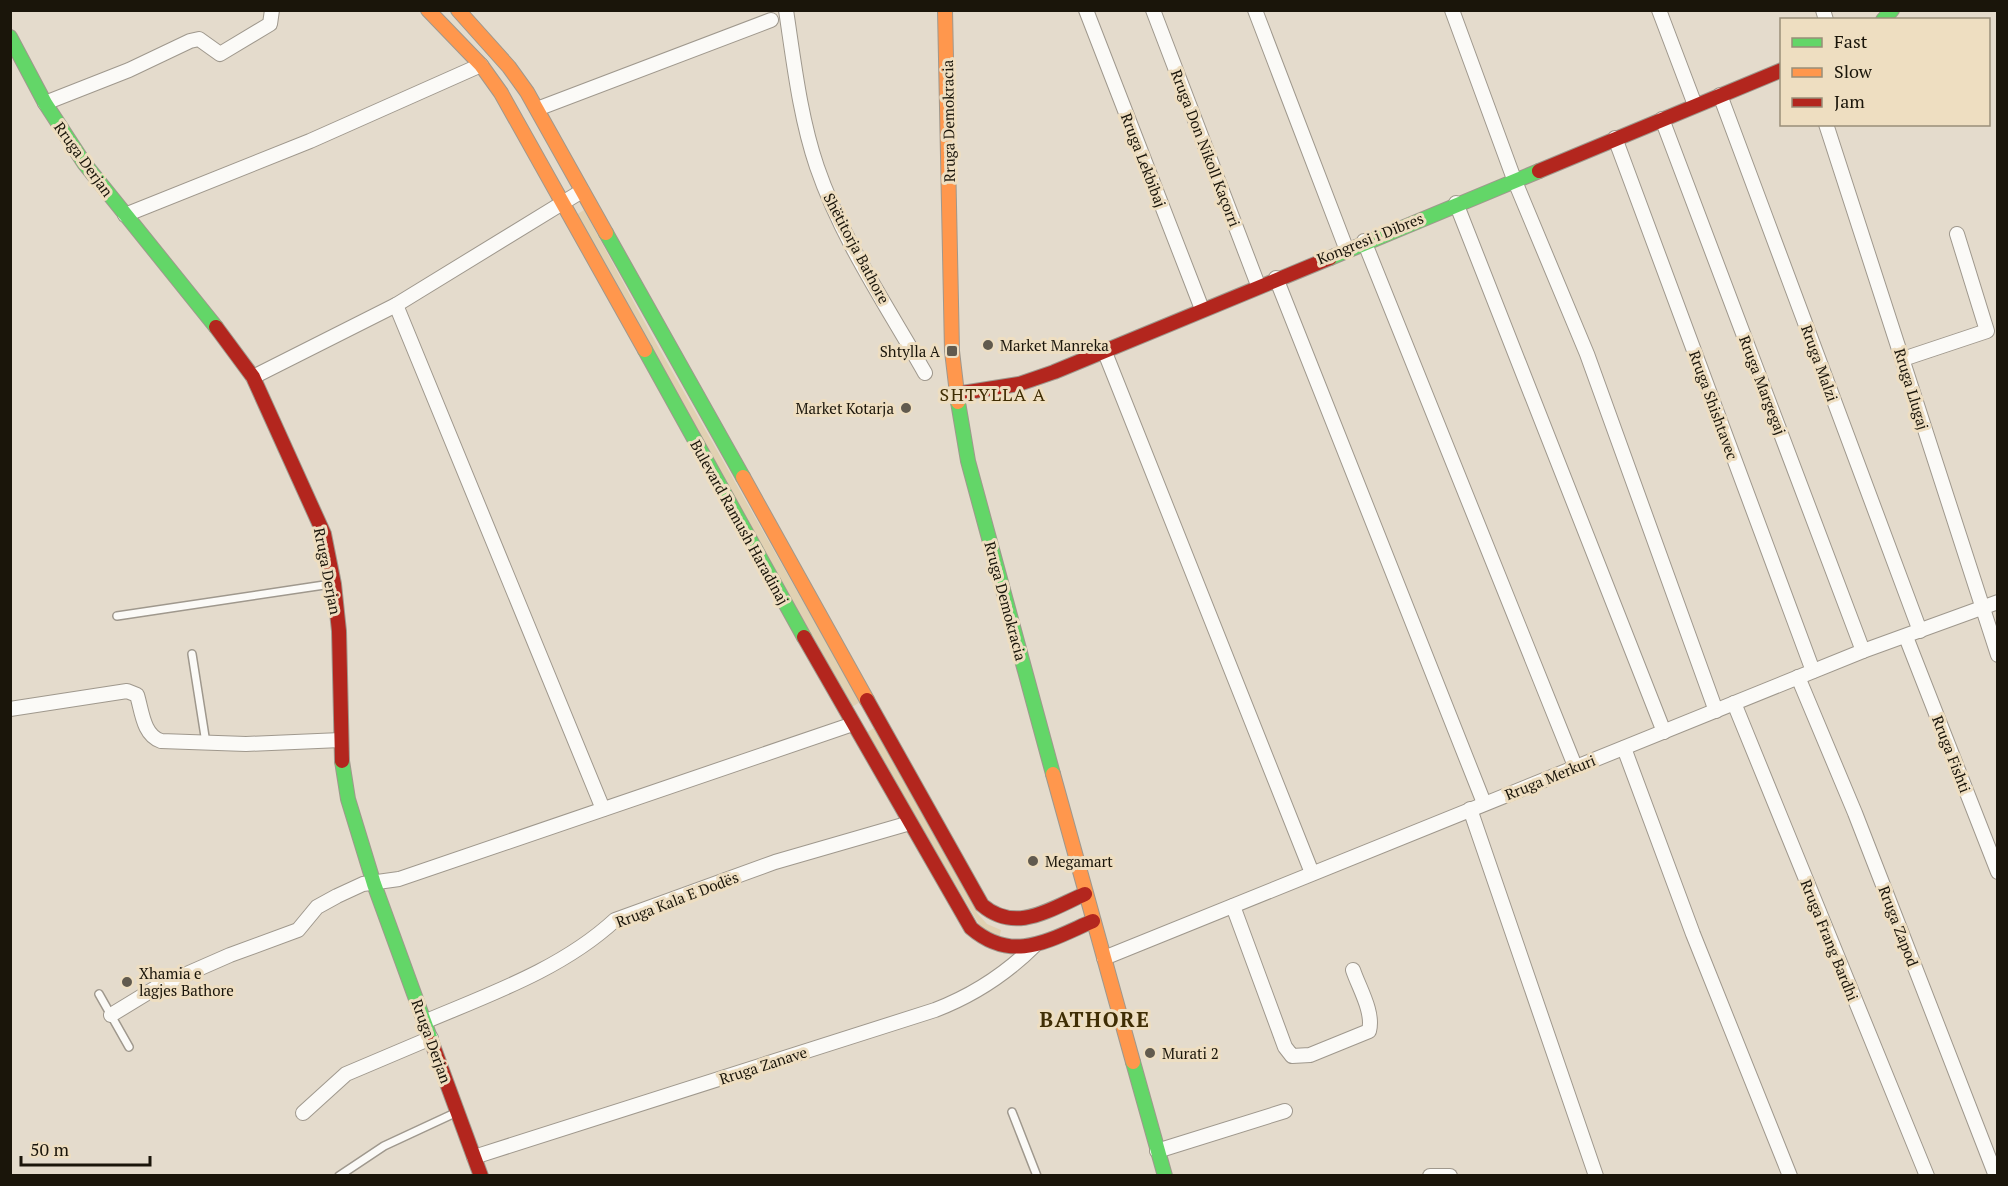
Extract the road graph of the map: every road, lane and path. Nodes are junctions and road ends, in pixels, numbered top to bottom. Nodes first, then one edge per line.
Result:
1 (272, 10) edge
2 (428, 10) edge
3 (458, 10) edge
4 (786, 10) edge
5 (945, 10) edge
6 (1086, 10) edge
7 (1153, 10) edge
8 (1255, 10) edge
9 (1452, 10) edge
10 (1659, 10) edge
11 (771, 20) dead end
12 (10, 37) edge
13 (481, 65) junction
14 (1780, 71) edge
15 (1720, 95) junction
16 (45, 103) junction
17 (1695, 105) junction
18 (537, 109) junction
19 (1662, 119) junction
20 (1827, 126) edge
21 (1615, 138) junction
22 (1514, 179) junction
23 (582, 191) junction
24 (563, 202) junction
25 (1456, 203) junction
26 (125, 215) junction
27 (1957, 234) dead end
28 (1364, 241) junction
29 (1346, 248) junction
30 (1276, 278) junction
31 (1258, 285) junction
32 (396, 305) junction
33 (1202, 309) junction
34 (1104, 350) junction
35 (1903, 359) junction
36 (925, 374) dead end
37 (254, 377) junction
38 (956, 394) junction
39 (334, 584) junction
40 (1998, 602) edge
41 (1981, 608) junction
42 (117, 616) dead end
43 (1920, 631) junction
44 (1906, 637) junction
45 (1863, 651) junction
46 (192, 654) dead end
47 (1998, 655) edge
48 (1813, 671) junction
49 (1798, 677) junction
50 (1734, 703) junction
51 (10, 709) edge
52 (1716, 711) junction
53 (876, 717) junction
54 (853, 724) junction
55 (1664, 732) junction
56 (341, 740) junction
57 (206, 743) junction
58 (1624, 748) junction
59 (1575, 766) junction
60 (1484, 803) junction
61 (603, 809) junction
62 (1470, 809) junction
63 (910, 823) junction
64 (1998, 872) edge
65 (1312, 873) junction
66 (374, 884) junction
67 (1085, 894) junction
68 (1233, 906) junction
69 (1027, 917) junction
70 (1093, 921) junction
71 (1036, 943) junction
72 (1104, 958) junction
73 (1353, 970) dead end
74 (99, 993) dead end
75 (111, 1015) junction
76 (424, 1022) junction
77 (431, 1038) junction
78 (129, 1047) dead end
79 (1286, 1111) dead end
80 (457, 1112) junction
81 (1012, 1112) dead end
82 (303, 1113) dead end
83 (1157, 1151) junction
84 (474, 1157) junction
85 (339, 1176) edge
86 (481, 1176) edge
87 (1037, 1176) edge
88 (1165, 1176) edge
89 (1430, 1176) edge
90 (1450, 1176) edge
91 (1596, 1176) edge
92 (1790, 1176) edge
93 (1927, 1176) edge
94 (1996, 1176) edge

1 - 16 street
2 - 13 street, Bulevard Ramush Haradinaj
3 - 18 street, Bulevard Ramush Haradinaj
4 - 36 street, Shëtitorja Bathore
5 - 38 street, Rruga Demokracia
6 - 33 street, Rruga Lekbibaj
7 - 31 street, Rruga Don Nikoll Kaçorri
8 - 29 street
9 - 22 street
10 - 17 street
11 - 18 street
12 - 16 street, Rruga Derjan
13 - 24 street, Bulevard Ramush Haradinaj
13 - 26 street
14 - 15 street, Kongresi i Dibres
15 - 17 street, Kongresi i Dibres
15 - 43 street, Rruga Malzi
16 - 26 street, Rruga Derjan
17 - 19 street, Kongresi i Dibres
18 - 23 street, Bulevard Ramush Haradinaj
19 - 21 street, Kongresi i Dibres
19 - 45 street, Rruga Margegaj
20 - 35 street, Rruga Llugaj
21 - 22 street, Kongresi i Dibres
21 - 48 street, Rruga Shishtavec
22 - 25 street, Kongresi i Dibres
22 - 52 street
23 - 24 street
23 - 53 street, Bulevard Ramush Haradinaj
24 - 32 street
24 - 54 street, Bulevard Ramush Haradinaj
25 - 28 street, Kongresi i Dibres
25 - 55 street
26 - 37 street, Rruga Derjan
27 - 35 street
28 - 29 street, Kongresi i Dibres
28 - 59 street
29 - 30 street, Kongresi i Dibres
30 - 31 street, Kongresi i Dibres
30 - 60 street
31 - 33 street, Kongresi i Dibres
32 - 37 street
32 - 61 street
33 - 34 street, Kongresi i Dibres
34 - 38 street, Kongresi i Dibres
34 - 65 street
35 - 41 street, Rruga Llugaj
37 - 39 street, Rruga Derjan
38 - 67 street, Rruga Demokracia
39 - 42 lane
39 - 56 street, Rruga Derjan
40 - 41 street, Rruga Merkuri
41 - 43 street, Rruga Merkuri
41 - 47 street, Rruga Llugaj
43 - 44 street, Rruga Merkuri
44 - 45 street, Rruga Merkuri
44 - 64 street, Rruga Fishti
45 - 48 street, Rruga Merkuri
46 - 57 lane
48 - 49 street, Rruga Merkuri
49 - 50 street, Rruga Merkuri
49 - 94 street, Rruga Zapod
50 - 52 street, Rruga Merkuri
50 - 93 street, Rruga Frang Bardhi
51 - 57 street
52 - 55 street, Rruga Merkuri
53 - 54 street
53 - 69 street, Bulevard Ramush Haradinaj
54 - 61 street
54 - 63 street, Bulevard Ramush Haradinaj
55 - 58 street, Rruga Merkuri
56 - 57 street
56 - 66 street, Rruga Derjan
58 - 59 street, Rruga Merkuri
58 - 92 street
59 - 60 street, Rruga Merkuri
60 - 62 street, Rruga Merkuri
61 - 66 street
62 - 65 street, Rruga Merkuri
62 - 91 street
63 - 71 street, Bulevard Ramush Haradinaj
63 - 76 street, Rruga Kala E Dodës
65 - 68 street, Rruga Merkuri
66 - 75 street
66 - 76 street, Rruga Derjan
67 - 69 street, Bulevard Ramush Haradinaj
67 - 70 street, Rruga Demokracia
68 - 72 street, Rruga Merkuri
68 - 73 street
69 - 71 street
70 - 71 street, Bulevard Ramush Haradinaj
70 - 72 street, Rruga Demokracia
71 - 84 street, Rruga Zanave
72 - 83 street, Rruga Demokracia
74 - 75 lane
75 - 78 lane
76 - 77 street, Rruga Derjan
77 - 80 street, Rruga Derjan
77 - 82 street
79 - 83 street
80 - 84 street, Rruga Derjan
80 - 85 lane
81 - 87 lane
83 - 88 street, Rruga Demokracia
84 - 86 street, Rruga Derjan
89 - 90 street

